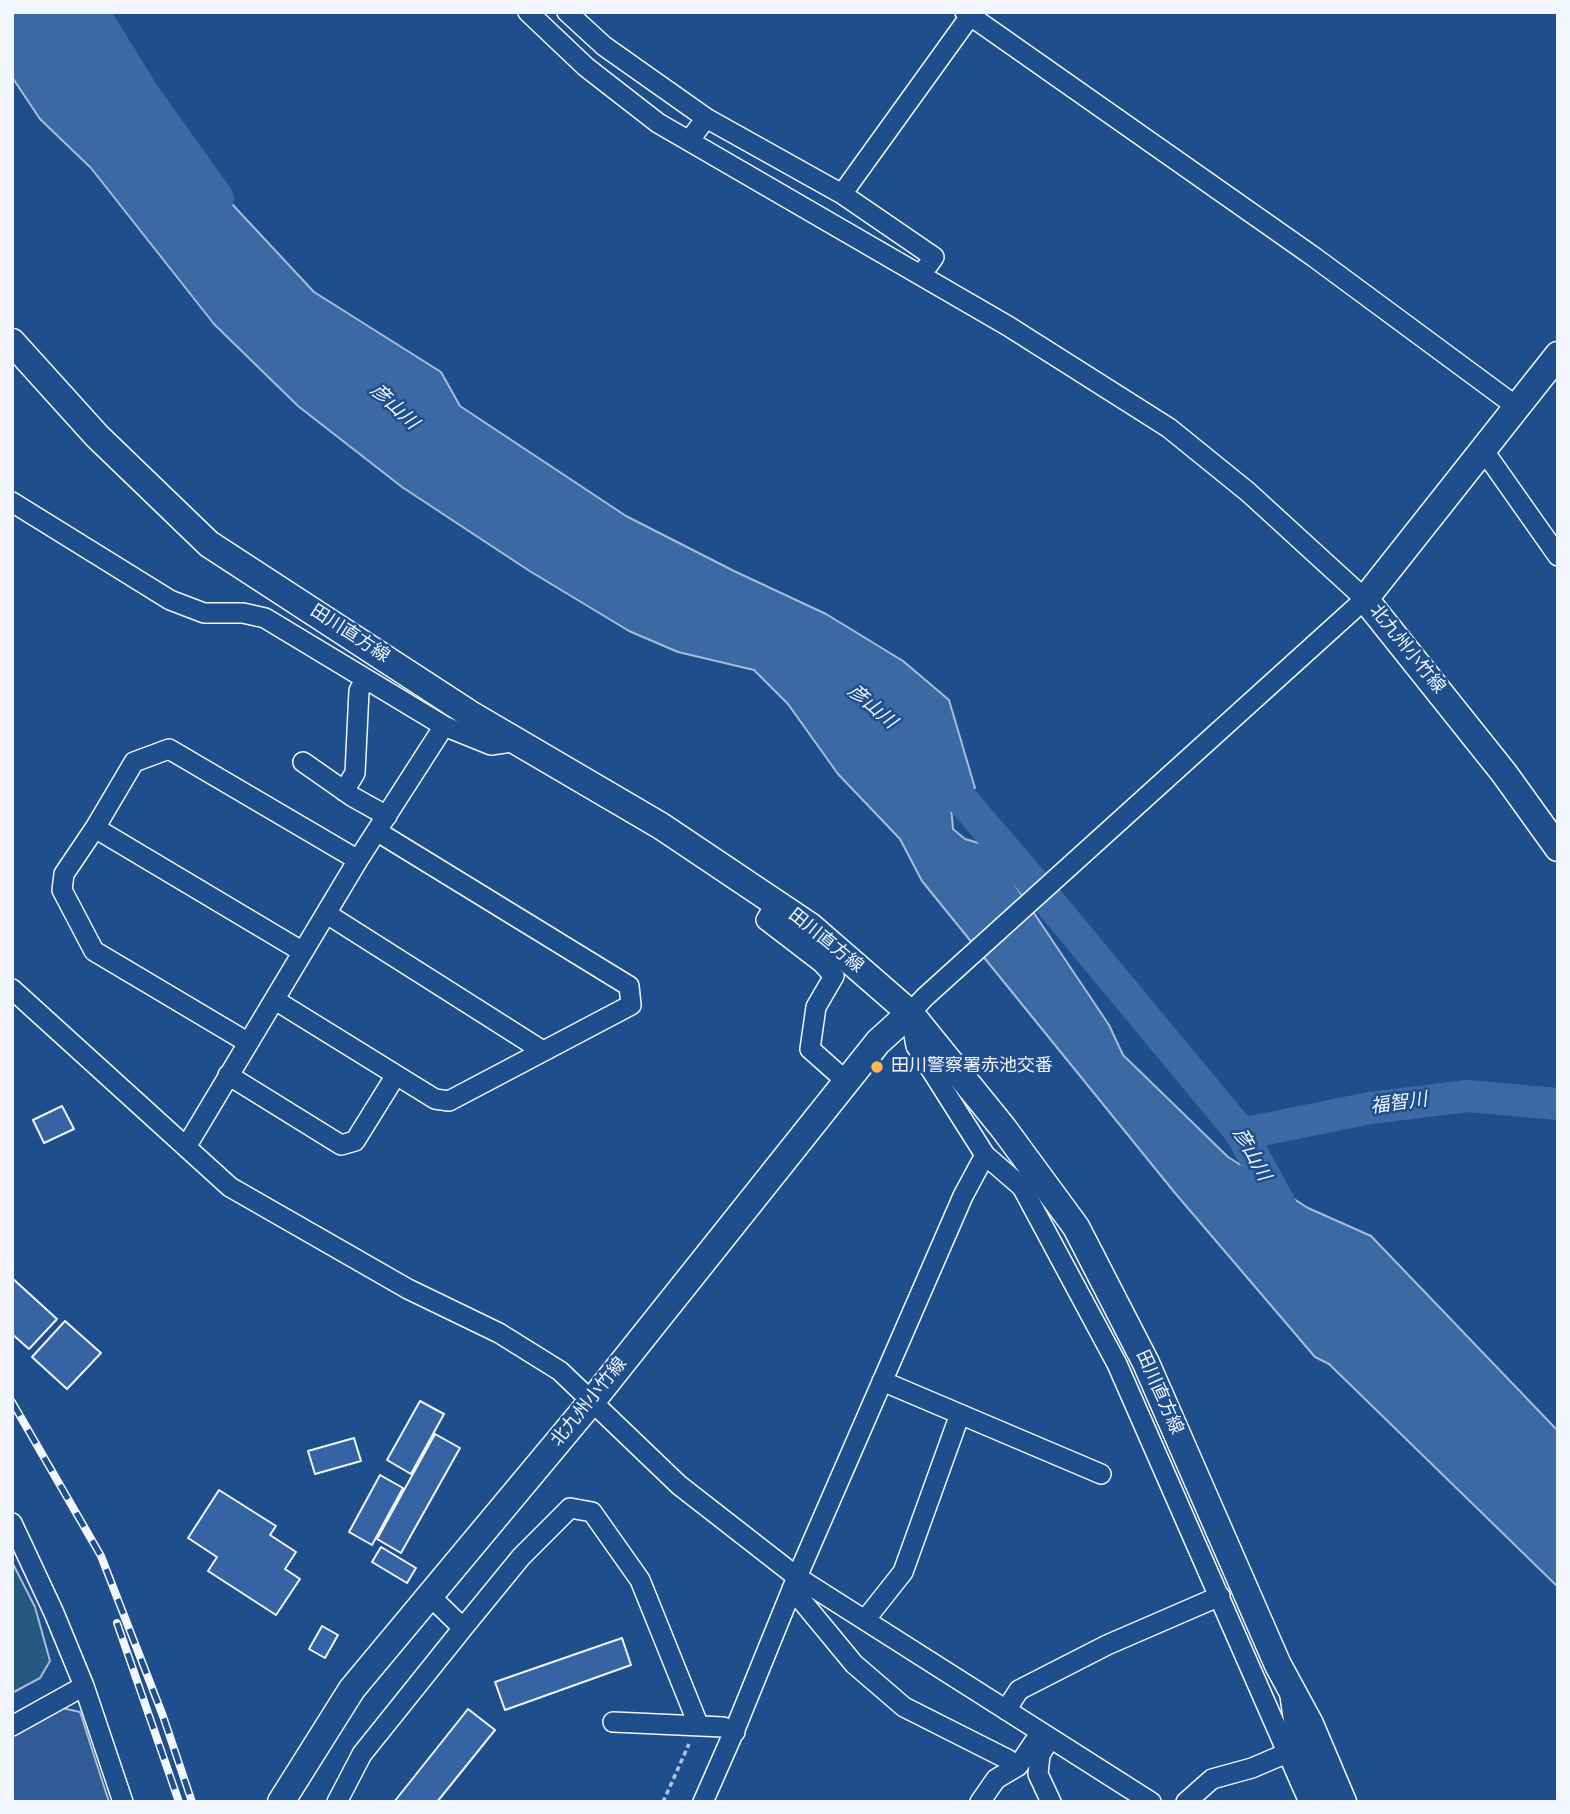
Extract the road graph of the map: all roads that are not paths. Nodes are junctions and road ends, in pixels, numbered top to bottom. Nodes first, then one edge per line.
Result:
1 (528, 12) edge
2 (567, 12) edge
3 (969, 13) edge
4 (706, 118) junction
5 (689, 141) junction
6 (842, 194) junction
7 (921, 275) junction
8 (12, 342) edge
9 (1558, 355) edge
10 (1517, 407) junction
11 (1484, 451) junction
12 (12, 502) edge
13 (1558, 556) edge
14 (1356, 607) junction
15 (365, 678) junction
16 (444, 726) junction
17 (518, 741) junction
18 (303, 762) dead end
19 (344, 791) junction
20 (383, 824) junction
21 (95, 828) junction
22 (1558, 848) edge
23 (358, 860) junction
24 (776, 903) junction
25 (327, 914) junction
26 (303, 952) junction
27 (12, 989) edge
28 (275, 1000) junction
29 (918, 1005) junction
30 (247, 1042) junction
31 (543, 1051) junction
32 (228, 1075) junction
33 (396, 1075) junction
34 (846, 1082) junction
35 (186, 1147) junction
36 (985, 1155) junction
37 (882, 1381) junction
38 (592, 1401) junction
39 (960, 1414) junction
40 (1101, 1474) dead end
41 (12, 1523) edge
42 (795, 1583) junction
43 (430, 1595) junction
44 (1220, 1596) junction
45 (865, 1620) junction
46 (463, 1628) junction
47 (1288, 1683) junction
48 (84, 1686) junction
49 (1006, 1710) junction
50 (613, 1722) dead end
51 (696, 1725) junction
52 (12, 1726) edge
53 (735, 1732) junction
54 (1045, 1735) junction
55 (1287, 1753) junction
56 (1018, 1766) junction
57 (123, 1802) edge
58 (281, 1802) edge
59 (337, 1802) edge
60 (704, 1802) edge
61 (980, 1802) edge
62 (1051, 1802) edge
63 (1151, 1802) edge
64 (1186, 1802) edge
65 (1309, 1802) edge
66 (1322, 1802) edge
67 (1343, 1802) edge

1 - 5 street
2 - 4 street
3 - 6 street
3 - 10 street
4 - 5 street
4 - 6 street
5 - 7 street
6 - 7 street
7 - 14 street
8 - 17 main road, 田川直方線
9 - 10 main road, 北九州小竹線
10 - 11 main road, 北九州小竹線
11 - 13 street
11 - 14 main road, 北九州小竹線
12 - 15 street
14 - 22 main road, 北九州小竹線
14 - 29 street
15 - 16 street
15 - 19 street
16 - 17 street
16 - 20 street
17 - 24 main road, 田川直方線
18 - 19 street
19 - 20 street
20 - 23 street
20 - 31 street
21 - 23 street
21 - 26 street
21 - 30 street
23 - 25 street
24 - 29 main road, 田川直方線
24 - 34 street
25 - 26 street
25 - 31 street
26 - 28 street
27 - 35 street
28 - 30 street
28 - 33 street
29 - 34 main road, 北九州小竹線
29 - 36 street
29 - 47 main road, 田川直方線
30 - 32 street
31 - 33 street
32 - 33 street
32 - 35 street
34 - 38 main road, 北九州小竹線
35 - 38 street
36 - 37 street
36 - 44 street
37 - 39 street
37 - 42 street
38 - 42 street
38 - 43 main road, 北九州小竹線
39 - 40 street
39 - 45 street
41 - 48 street
42 - 45 street
42 - 53 street
42 - 56 street
43 - 46 street
43 - 58 main road, 北九州小竹線
44 - 49 street
44 - 55 street
45 - 49 street
46 - 51 street
46 - 59 street
47 - 66 street
47 - 67 main road, 田川直方線
48 - 52 street
48 - 57 street
49 - 54 street
50 - 51 street
51 - 53 street
53 - 60 street
54 - 56 street
54 - 62 street
54 - 63 street
55 - 64 street
55 - 65 street
56 - 61 street

